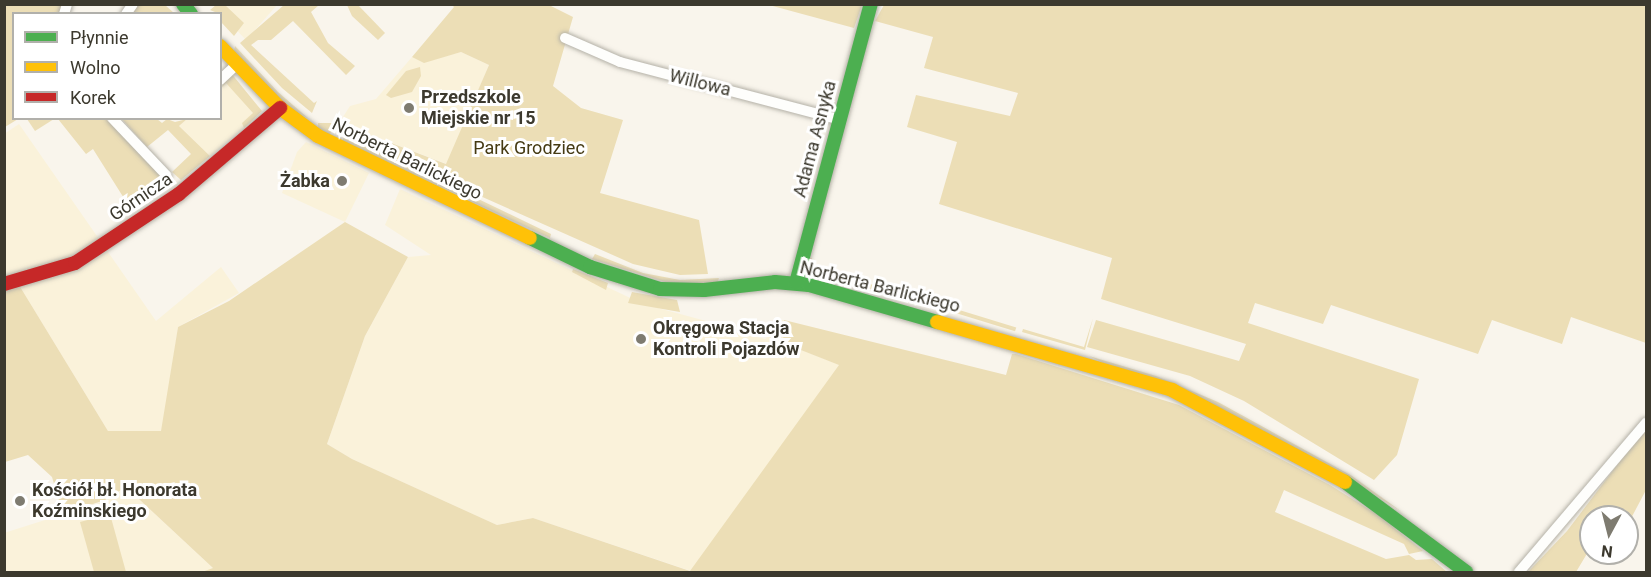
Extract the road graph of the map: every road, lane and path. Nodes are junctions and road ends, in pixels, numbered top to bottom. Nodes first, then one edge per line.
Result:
1 (872, 4) edge
2 (566, 38) dead end
3 (222, 48) edge
4 (237, 64) junction
5 (222, 78) edge
6 (280, 108) junction
7 (838, 119) junction
8 (114, 120) edge
9 (166, 175) dead end
10 (796, 283) junction
11 (4, 284) edge
12 (1647, 423) edge
13 (1466, 573) edge
14 (1519, 573) edge

1 - 7 street, Adama Asnyka
2 - 7 street, Willowa
3 - 4 street, Norberta Barlickiego
4 - 5 street
4 - 6 street, Norberta Barlickiego
6 - 10 street, Norberta Barlickiego
6 - 11 street, Górnicza
7 - 10 street, Adama Asnyka
8 - 9 street
10 - 13 street, Norberta Barlickiego
12 - 14 street

